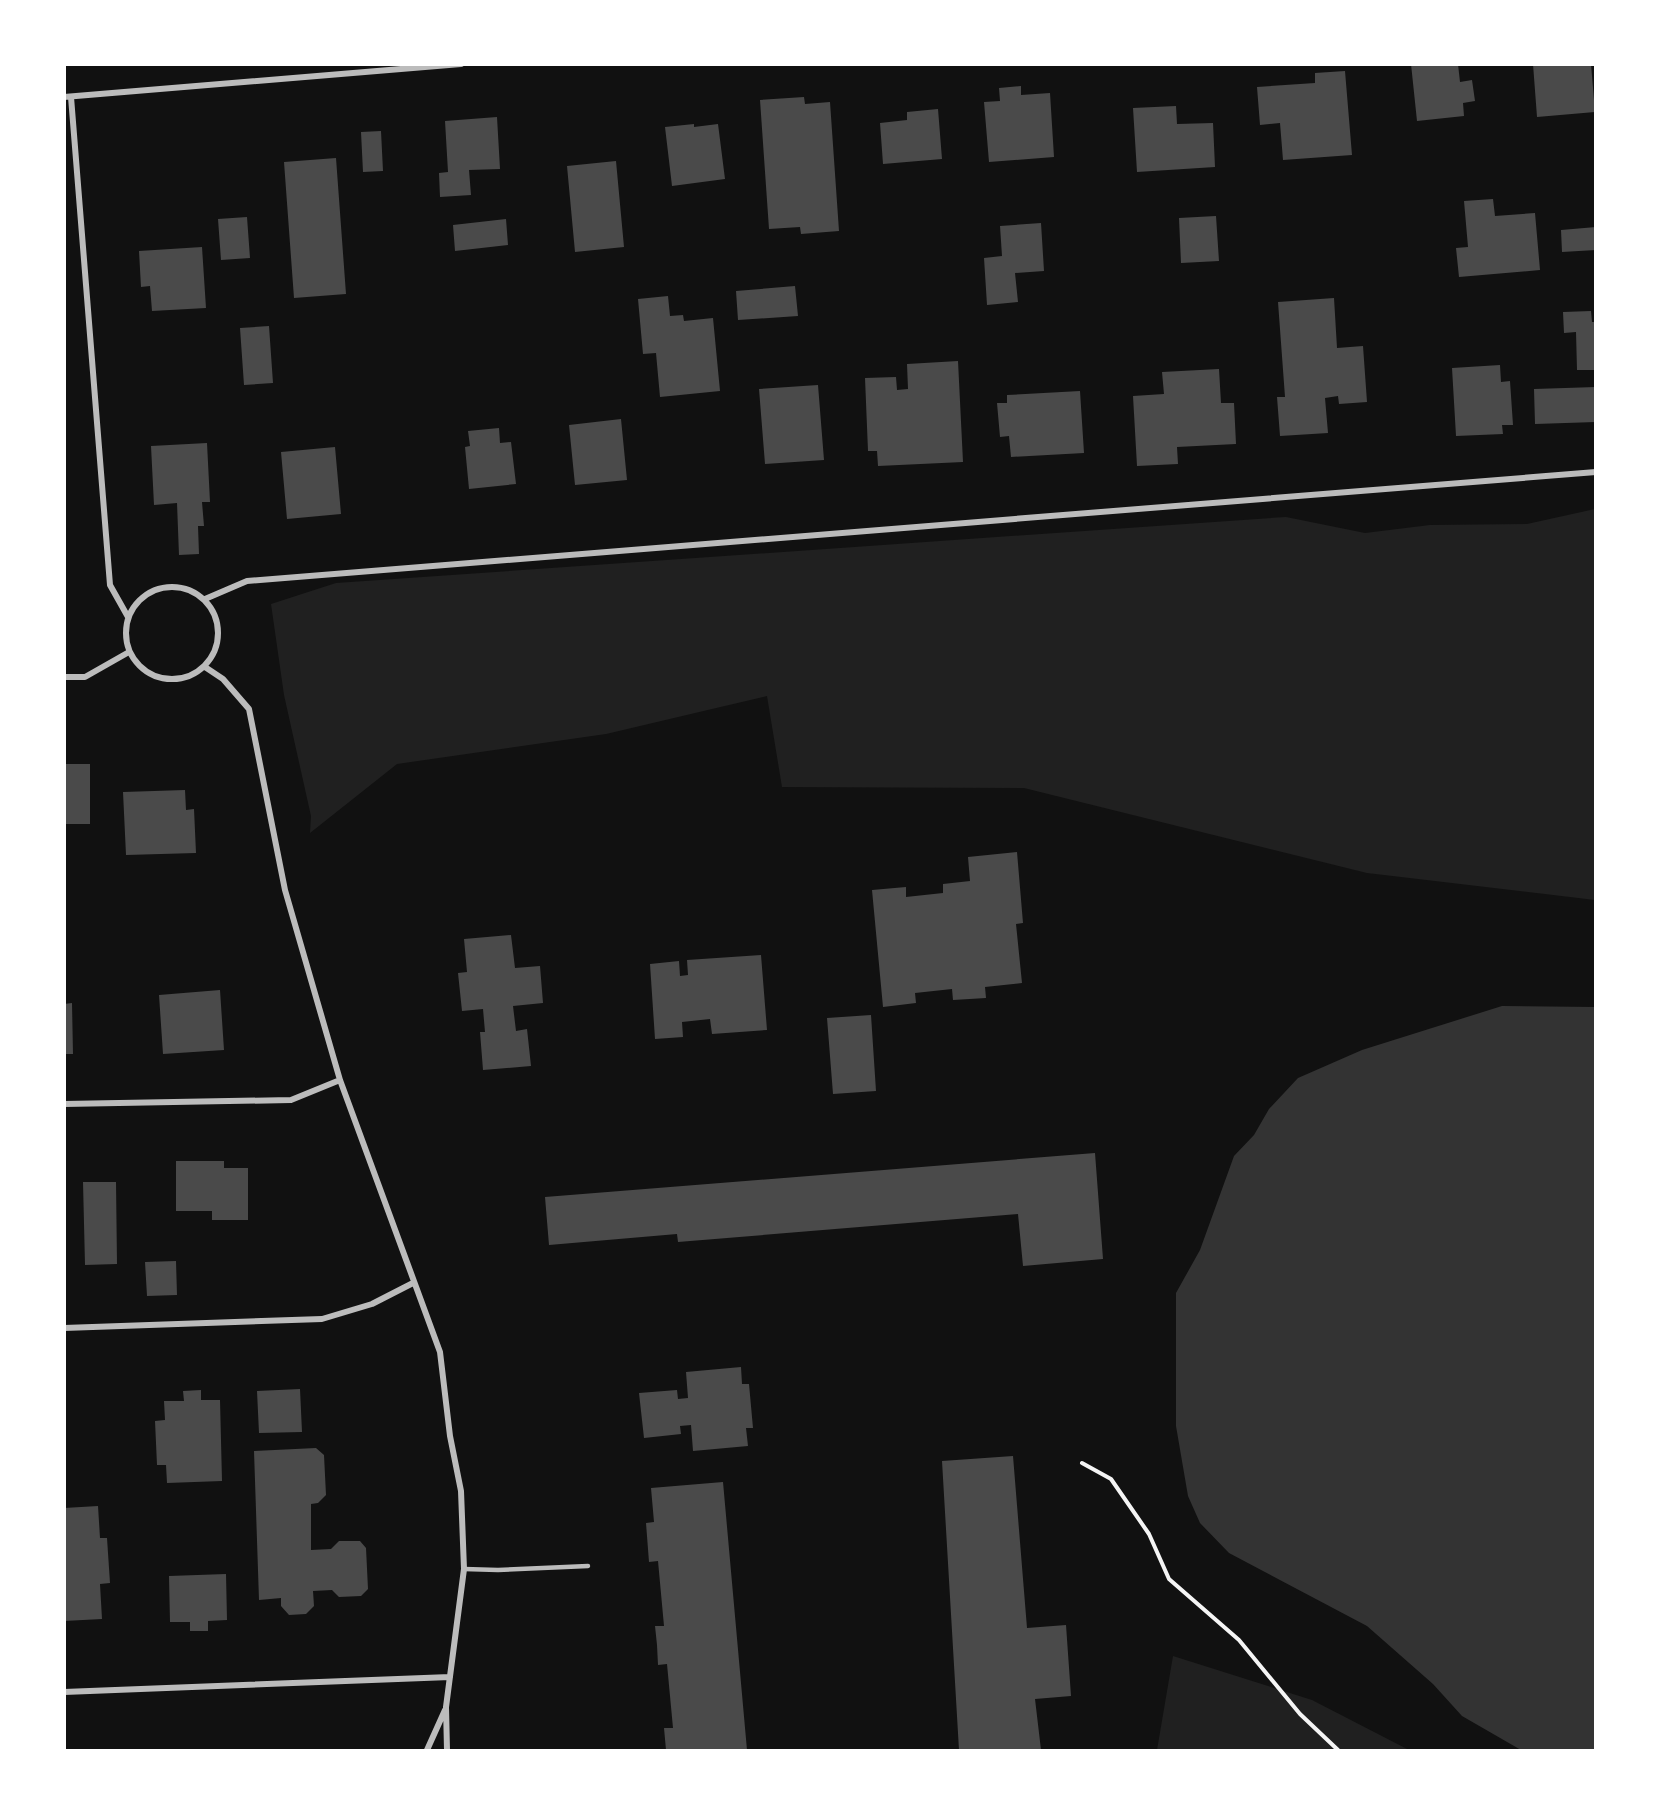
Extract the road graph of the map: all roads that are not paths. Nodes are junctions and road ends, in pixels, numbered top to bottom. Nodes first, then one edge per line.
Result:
1 (461, 64) edge
2 (68, 97) edge
3 (1596, 472) edge
4 (205, 599) junction
5 (128, 617) junction
6 (129, 652) junction
7 (205, 667) junction
8 (64, 677) edge
9 (340, 1080) junction
10 (64, 1104) edge
11 (413, 1283) junction
12 (64, 1328) edge
13 (588, 1566) dead end
14 (464, 1569) junction
15 (450, 1677) junction
16 (64, 1692) edge
17 (446, 1707) junction
18 (427, 1750) edge
19 (447, 1750) edge

1 - 2 street
2 - 5 street
3 - 4 street
4 - 5 street
4 - 7 street
5 - 6 street
6 - 7 street
6 - 8 street
7 - 9 street
9 - 10 street
9 - 11 street
11 - 12 street
11 - 14 street
13 - 14 lane
14 - 15 street
15 - 16 street
15 - 17 street
17 - 18 street
17 - 19 street

